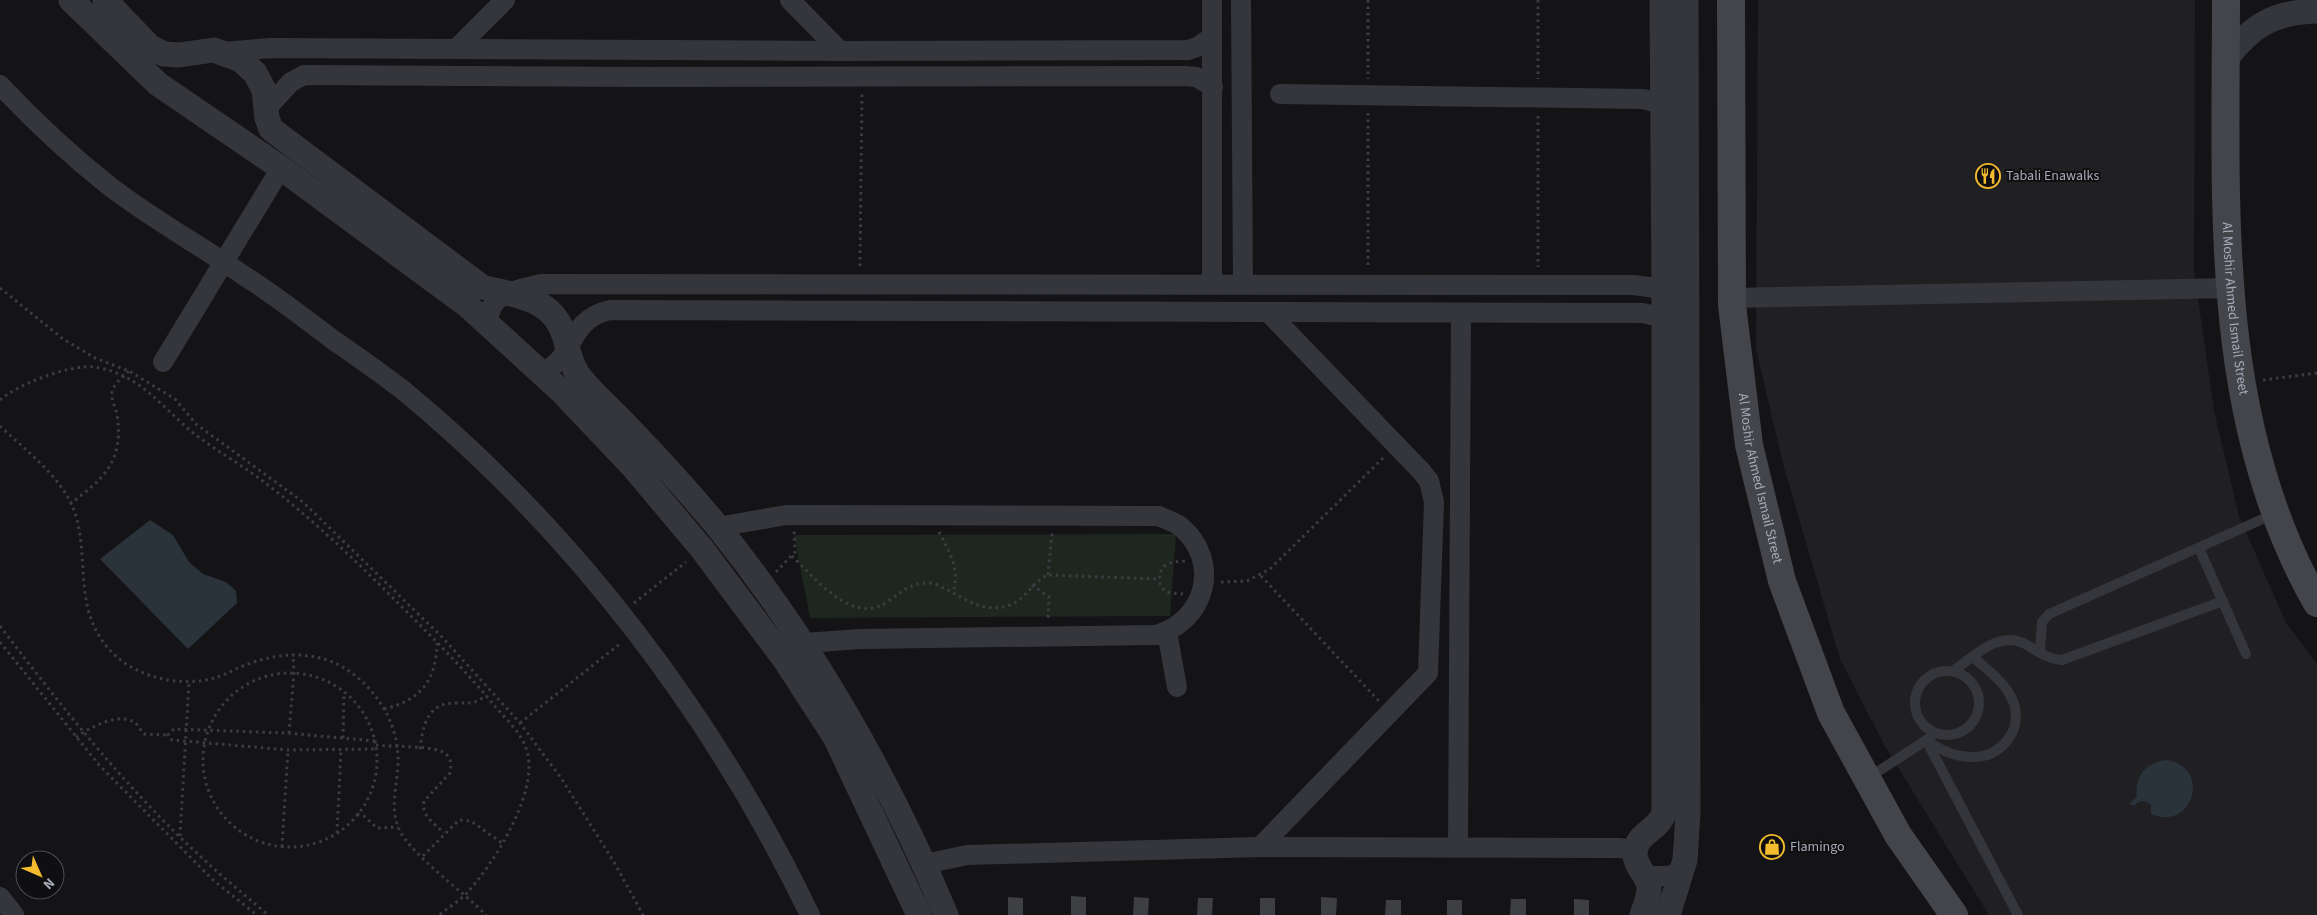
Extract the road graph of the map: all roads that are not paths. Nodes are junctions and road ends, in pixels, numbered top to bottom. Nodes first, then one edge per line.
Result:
1 (71, 0) edge
2 (105, 0) edge
3 (505, 0) edge
4 (790, 0) edge
5 (1212, 0) edge
6 (1241, 0) edge
7 (1662, 0) edge
8 (1686, 0) edge
9 (1731, 0) edge
10 (2226, 0) edge
11 (2317, 12) edge
12 (1212, 37) junction
13 (456, 49) junction
14 (649, 50) junction
15 (840, 51) junction
16 (196, 52) junction
17 (223, 52) junction
18 (2226, 59) junction
19 (647, 77) junction
20 (0, 85) edge
21 (1213, 87) junction
22 (1280, 94) dead end
23 (182, 102) junction
24 (1662, 104) junction
25 (266, 110) junction
26 (231, 136) junction
27 (281, 168) junction
28 (224, 262) junction
29 (1212, 284) junction
30 (1243, 284) junction
31 (1311, 284) junction
32 (1688, 287) junction
33 (2231, 288) junction
34 (1664, 289) junction
35 (508, 292) junction
36 (1732, 298) junction
37 (1268, 312) junction
38 (1310, 312) junction
39 (1461, 312) junction
40 (1688, 316) junction
41 (1664, 318) junction
42 (489, 324) junction
43 (567, 346) junction
44 (163, 362) dead end
45 (540, 372) junction
46 (2274, 514) junction
47 (718, 527) junction
48 (2199, 548) junction
49 (2223, 601) junction
50 (2317, 603) edge
51 (1167, 632) junction
52 (804, 643) junction
53 (2040, 653) junction
54 (2246, 654) dead end
55 (1973, 657) junction
56 (1953, 672) junction
57 (1178, 687) dead end
58 (1936, 733) junction
59 (1926, 740) junction
60 (1868, 778) junction
61 (1657, 826) junction
62 (1687, 833) junction
63 (1260, 847) junction
64 (1458, 847) junction
65 (1635, 852) junction
66 (925, 864) junction
67 (1681, 872) junction
68 (1645, 876) junction
69 (0, 897) edge
70 (14, 915) edge
71 (810, 915) edge
72 (919, 915) edge
73 (946, 915) edge
74 (1642, 915) edge
75 (1668, 915) edge
76 (1954, 915) edge
77 (2018, 915) edge

1 - 23 street
2 - 16 street
3 - 13 street
4 - 15 street
5 - 12 street
6 - 30 street
7 - 24 street
8 - 32 street
9 - 36 main road, Al Moshir Ahmed Ismail Street
10 - 18 main road, Al Moshir Ahmed Ismail Street
11 - 18 street
12 - 15 street
12 - 21 street
13 - 14 street
13 - 17 street
14 - 15 street
14 - 19 street
16 - 17 street
16 - 23 street
17 - 25 street
18 - 33 main road, Al Moshir Ahmed Ismail Street
19 - 21 street
19 - 25 street
20 - 28 street
21 - 29 street
22 - 24 street
23 - 26 street
24 - 34 street
25 - 26 street
25 - 35 street
26 - 27 street
27 - 28 street
27 - 42 street
28 - 44 street
28 - 71 street
29 - 30 street
29 - 35 street
30 - 31 street
31 - 34 street
31 - 38 street
32 - 34 street
32 - 40 street
33 - 36 street
33 - 46 main road, Al Moshir Ahmed Ismail Street
34 - 41 street
35 - 42 street
35 - 43 street
36 - 60 main road, Al Moshir Ahmed Ismail Street
37 - 38 street
37 - 43 street
37 - 63 street
38 - 39 street
39 - 41 street
39 - 64 street
40 - 41 street
40 - 62 street
41 - 61 street
42 - 45 street
43 - 45 street
43 - 47 street
45 - 72 street
46 - 48 lane
46 - 50 main road, Al Moshir Ahmed Ismail Street
47 - 51 street
47 - 52 street
48 - 49 lane
48 - 53 lane
49 - 53 lane
49 - 54 lane
51 - 52 street
51 - 57 street
52 - 66 street
53 - 55 lane
55 - 56 lane
55 - 59 lane
56 - 58 lane
56 - 58 lane
58 - 59 lane
59 - 60 lane
59 - 77 lane
60 - 76 main road, Al Moshir Ahmed Ismail Street
61 - 62 street
61 - 65 street
62 - 67 street
63 - 64 street
63 - 66 street
64 - 65 street
65 - 68 street
66 - 73 street
67 - 68 street
67 - 75 street
68 - 74 street
69 - 70 street

